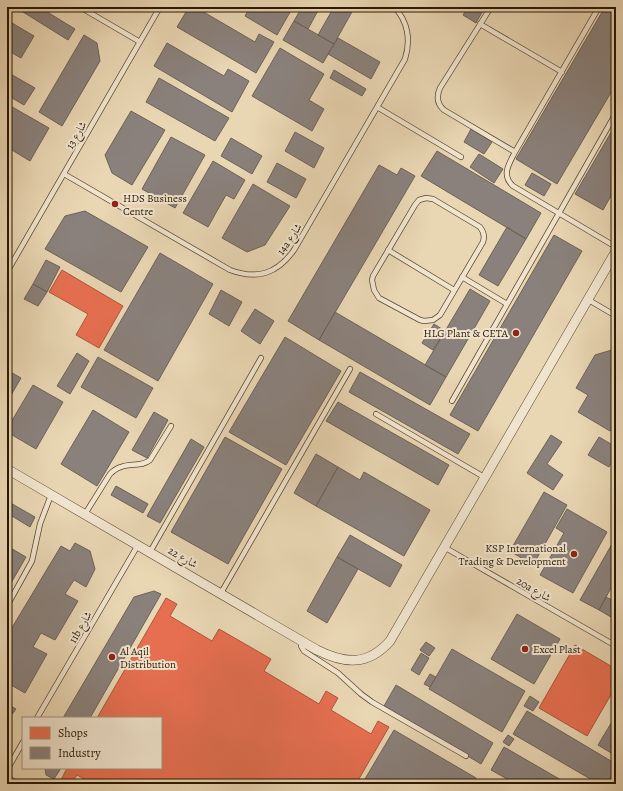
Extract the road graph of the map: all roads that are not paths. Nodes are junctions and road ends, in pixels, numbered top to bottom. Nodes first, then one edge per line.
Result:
1 (80, 7) edge
2 (160, 7) edge
3 (394, 7) edge
4 (491, 7) edge
5 (600, 7) edge
6 (480, 24) junction
7 (140, 42) junction
8 (562, 72) junction
9 (377, 107) junction
10 (616, 113) edge
11 (515, 152) junction
12 (461, 157) dead end
13 (64, 174) junction
14 (559, 213) junction
15 (616, 247) edge
16 (388, 250) junction
17 (616, 251) edge
18 (7, 260) edge
19 (13, 263) junction
20 (7, 272) edge
21 (462, 278) junction
22 (454, 290) junction
23 (587, 299) junction
24 (507, 304) junction
25 (616, 316) edge
26 (261, 358) dead end
27 (350, 369) dead end
28 (452, 401) dead end
29 (376, 414) dead end
30 (171, 426) dead end
31 (7, 469) edge
32 (484, 477) junction
33 (51, 494) junction
34 (85, 514) junction
35 (138, 545) junction
36 (444, 547) junction
37 (150, 552) junction
38 (221, 593) junction
39 (7, 606) edge
40 (301, 641) junction
41 (616, 646) edge
42 (38, 717) edge
43 (22, 744) edge
44 (466, 756) dead end
45 (7, 770) edge
46 (7, 777) edge
47 (18, 784) edge

1 - 7 lane
2 - 7 lane, شارع 13
3 - 9 lane, 14a شارع
4 - 6 lane
5 - 8 lane
6 - 8 lane
6 - 11 lane
7 - 13 lane, شارع 13
8 - 11 lane
9 - 12 lane
9 - 13 lane, 14a شارع
10 - 14 lane
11 - 14 lane
13 - 19 lane, شارع 13
14 - 15 lane
14 - 24 lane
16 - 21 lane
16 - 22 lane
16 - 22 lane
17 - 23 street
18 - 19 lane
19 - 20 lane, شارع 13
21 - 22 lane
21 - 24 lane
23 - 25 lane
23 - 32 street
24 - 28 lane
26 - 37 lane
27 - 38 lane
29 - 32 lane
30 - 34 lane
31 - 33 street, شارع 22
32 - 36 street
33 - 34 street, شارع 22
33 - 39 lane
34 - 35 street, شارع 22
35 - 37 street, شارع 22
35 - 42 lane, 11b شارع
36 - 40 street, شارع 22
36 - 41 lane, 20a شارع
37 - 38 street, شارع 22
38 - 40 street, شارع 22
40 - 44 lane
43 - 45 lane
46 - 47 lane

